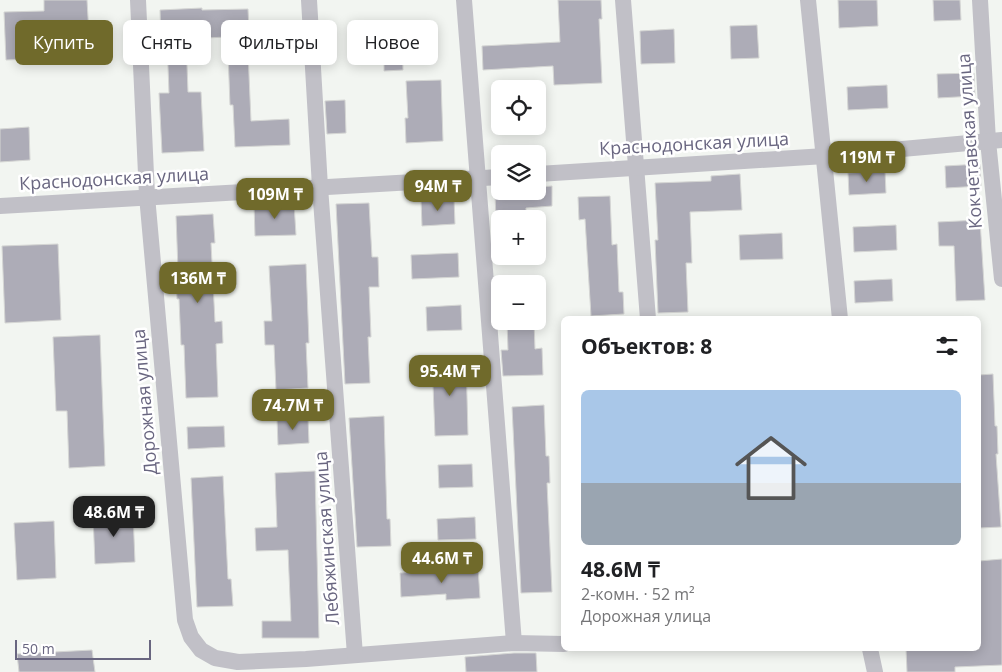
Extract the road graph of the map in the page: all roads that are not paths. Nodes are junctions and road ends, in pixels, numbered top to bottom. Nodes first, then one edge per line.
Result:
1 (138, 0) edge
2 (309, 0) edge
3 (464, 0) edge
4 (623, 0) edge
5 (808, 0) edge
6 (980, 0) edge
7 (995, 140) edge
8 (825, 156) junction
9 (636, 167) junction
10 (546, 173) edge
11 (491, 178) edge
12 (478, 179) junction
13 (320, 187) junction
14 (147, 196) junction
15 (0, 206) edge
16 (1002, 279) edge
17 (648, 316) edge
18 (840, 316) edge
19 (514, 644) junction
20 (561, 644) edge
21 (202, 650) junction
22 (870, 651) edge
23 (356, 655) junction
24 (221, 672) edge
25 (875, 672) edge

1 - 14 street, Дорожная улица
2 - 13 street, Лебяжинская улица
3 - 12 street
4 - 9 street
5 - 8 street
6 - 7 street, Кокчетавская улица
7 - 8 street, Краснодонская улица
7 - 16 street, Кокчетавская улица
8 - 9 street, Краснодонская улица
8 - 18 street
9 - 10 street, Краснодонская улица
9 - 17 street
11 - 12 street, Краснодонская улица
12 - 13 street, Краснодонская улица
12 - 19 street
13 - 14 street, Краснодонская улица
13 - 23 street, Лебяжинская улица
14 - 15 street, Краснодонская улица
14 - 21 street, Дорожная улица
19 - 20 street
19 - 23 street
21 - 23 street
21 - 24 street
22 - 25 street

